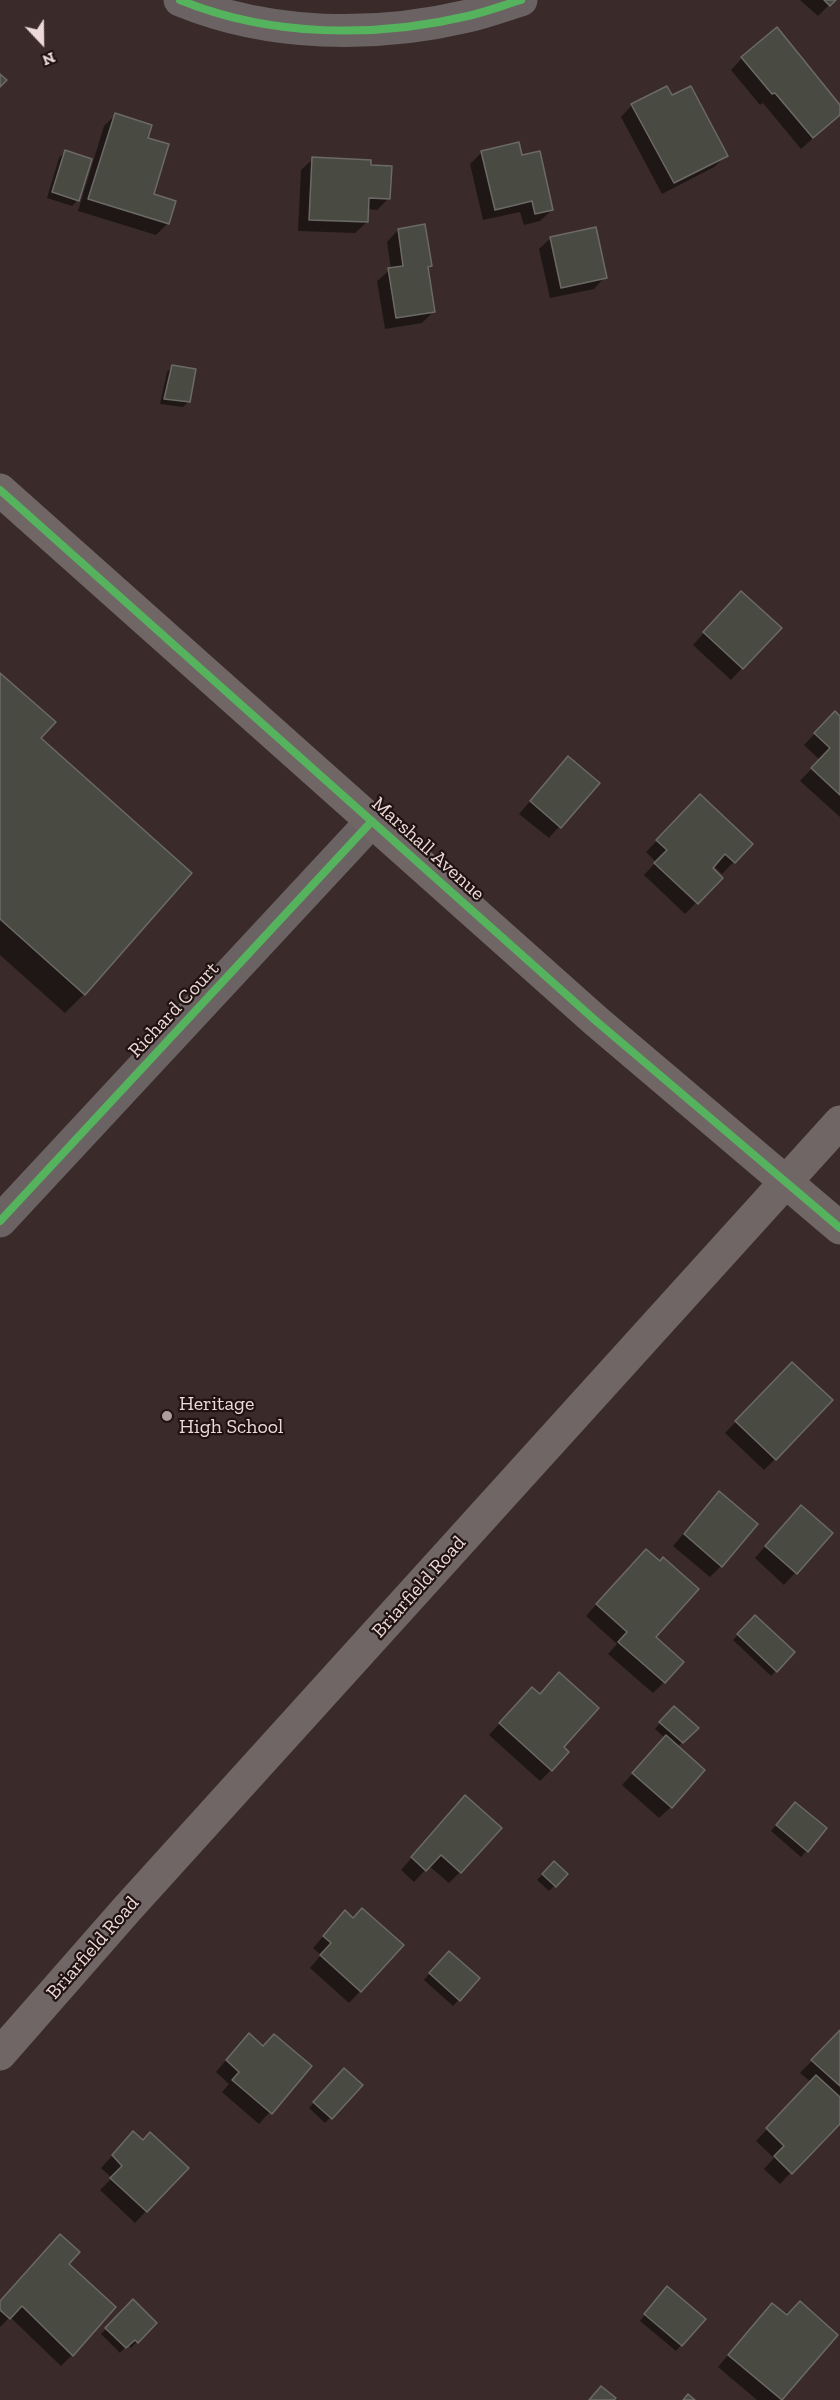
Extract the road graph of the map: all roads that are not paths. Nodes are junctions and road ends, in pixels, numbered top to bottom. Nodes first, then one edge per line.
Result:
1 (180, 0) edge
2 (521, 0) edge
3 (0, 489) edge
4 (372, 821) junction
5 (840, 1122) edge
6 (786, 1183) junction
7 (0, 1221) edge
8 (840, 1228) edge
9 (0, 2054) edge

1 - 2 street
3 - 4 main road, Marshall Avenue
4 - 6 main road, Marshall Avenue
4 - 7 street, Richard Court
5 - 6 main road, Briarfield Road
6 - 8 main road, Marshall Avenue
6 - 9 main road, Briarfield Road

